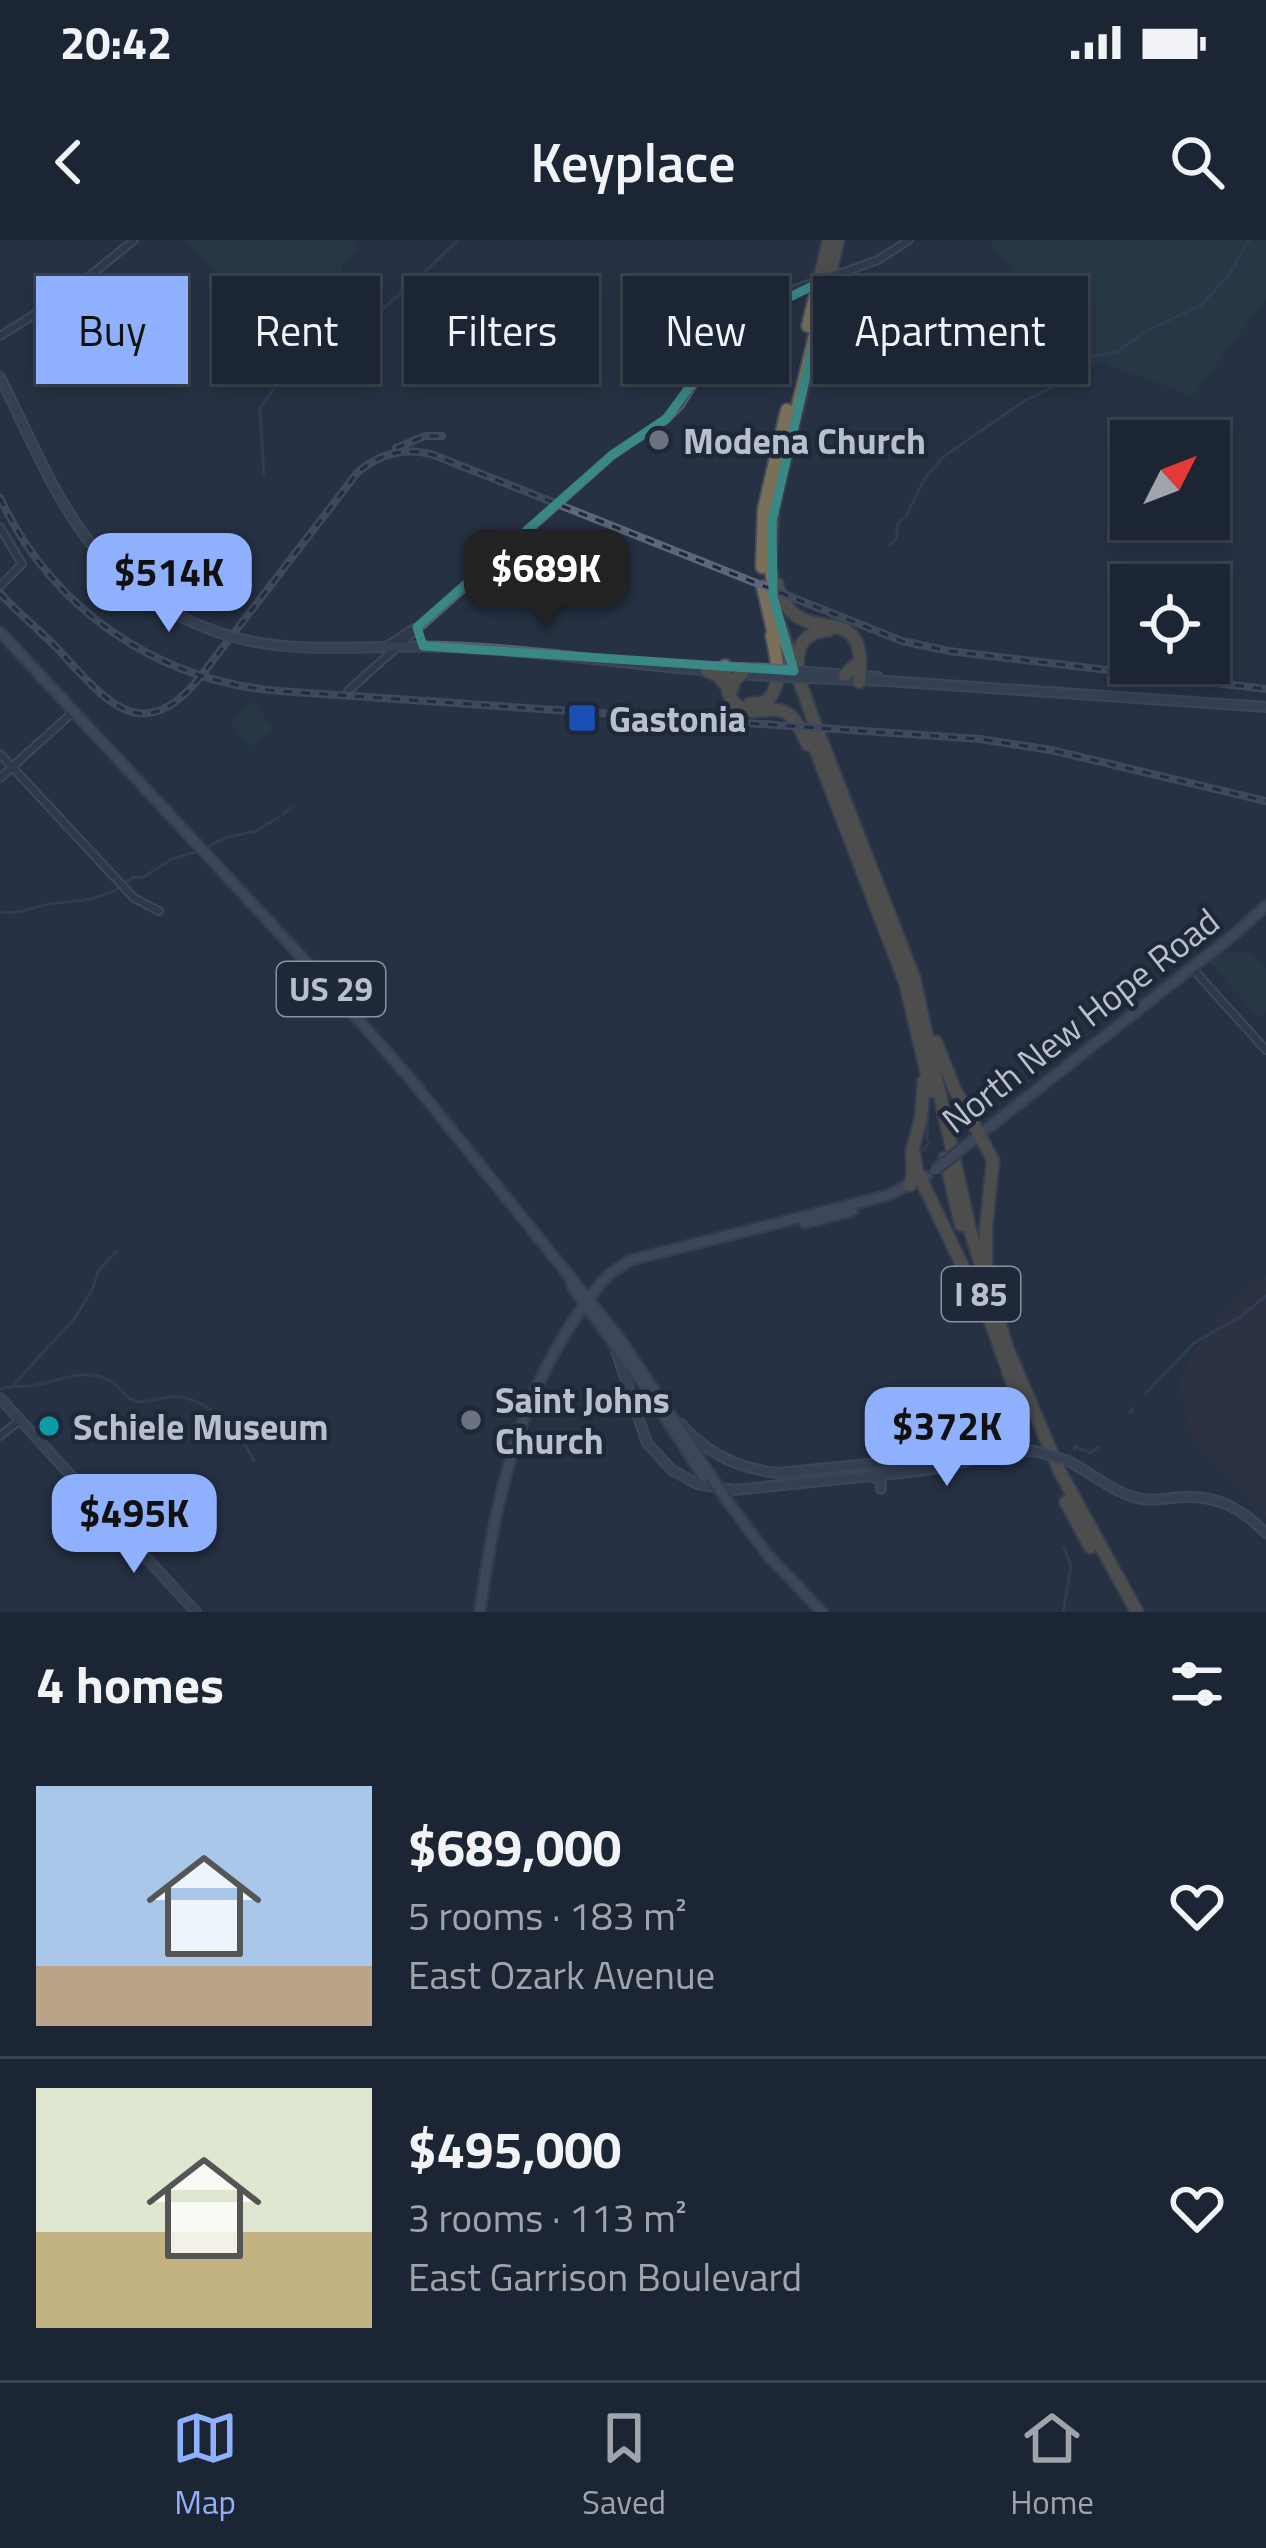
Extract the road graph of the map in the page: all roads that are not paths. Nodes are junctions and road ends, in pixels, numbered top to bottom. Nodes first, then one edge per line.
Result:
1 (134, 240) edge
2 (829, 240) edge
3 (838, 240) edge
4 (909, 240) edge
5 (0, 336) edge
6 (0, 377) edge
7 (0, 527) edge
8 (770, 541) junction
9 (0, 586) edge
10 (771, 628) junction
11 (413, 630) junction
12 (0, 632) edge
13 (386, 646) junction
14 (398, 646) junction
15 (423, 646) junction
16 (676, 666) junction
17 (707, 671) joint
18 (729, 675) junction
19 (861, 676) junction
20 (806, 679) junction
21 (347, 691) dead end
22 (1266, 707) edge
23 (74, 711) junction
24 (0, 754) edge
25 (12, 767) junction
26 (0, 778) edge
27 (839, 812) junction
28 (1266, 906) edge
29 (159, 911) dead end
30 (1192, 968) junction
31 (914, 978) junction
32 (1266, 1050) edge
33 (924, 1056) junction
34 (970, 1120) junction
35 (993, 1123) junction
36 (980, 1134) junction
37 (923, 1178) junction
38 (587, 1302) junction
39 (994, 1310) junction
40 (575, 1318) junction
41 (596, 1320) junction
42 (614, 1347) junction
43 (1007, 1373) junction
44 (0, 1398) edge
45 (666, 1407) junction
46 (20, 1420) junction
47 (0, 1436) edge
48 (996, 1451) junction
49 (707, 1476) junction
50 (870, 1476) junction
51 (880, 1489) dead end
52 (722, 1498) junction
53 (1266, 1533) edge
54 (196, 1612) edge
55 (479, 1612) edge
56 (812, 1612) edge
57 (822, 1612) edge
58 (1128, 1612) edge
59 (1139, 1612) edge

1 - 5 street
2 - 10 highway, I 85
3 - 8 highway, I 85
4 - 11 street, bridge
6 - 13 main road, bridge
7 - 9 street
8 - 19 highway
8 - 20 highway, I 85
10 - 18 highway
10 - 27 highway, I 85
11 - 13 street
11 - 14 street
11 - 15 street
12 - 23 main road, US 29
13 - 14 main road
14 - 15 main road
14 - 21 street
15 - 16 main road
16 - 17 main road
16 - 18 main road
17 - 18 highway
18 - 20 main road, bridge
18 - 27 highway
19 - 20 main road
19 - 20 highway
19 - 22 main road
20 - 31 highway, I 85
23 - 25 street
23 - 38 main road, US 29
24 - 25 street
25 - 26 street
25 - 29 street
27 - 33 highway, I 85
28 - 30 main road, North New Hope Road
30 - 32 street
30 - 35 main road, North New Hope Road
31 - 34 highway
31 - 39 highway, I 85
33 - 37 highway
33 - 43 highway, I 85
34 - 35 highway
34 - 36 highway
35 - 36 main road, North New Hope Road
36 - 37 main road, North New Hope Road, bridge
36 - 39 highway
37 - 38 main road, North New Hope Road
37 - 43 highway
38 - 40 main road, North New Hope Road
38 - 41 main road, US 29
38 - 45 main road, US 29
39 - 59 highway, I 85
40 - 41 main road
40 - 55 main road, North New Hope Road
41 - 42 main road, US 29
42 - 49 main road, US 29
42 - 50 main road
43 - 58 highway, I 85
44 - 46 main road
45 - 48 main road
45 - 49 main road, US 29
46 - 47 street
46 - 54 main road
48 - 50 main road
48 - 53 main road, bridge
49 - 52 main road, US 29, bridge
50 - 51 main road
52 - 56 main road, US 29
52 - 57 main road, US 29

